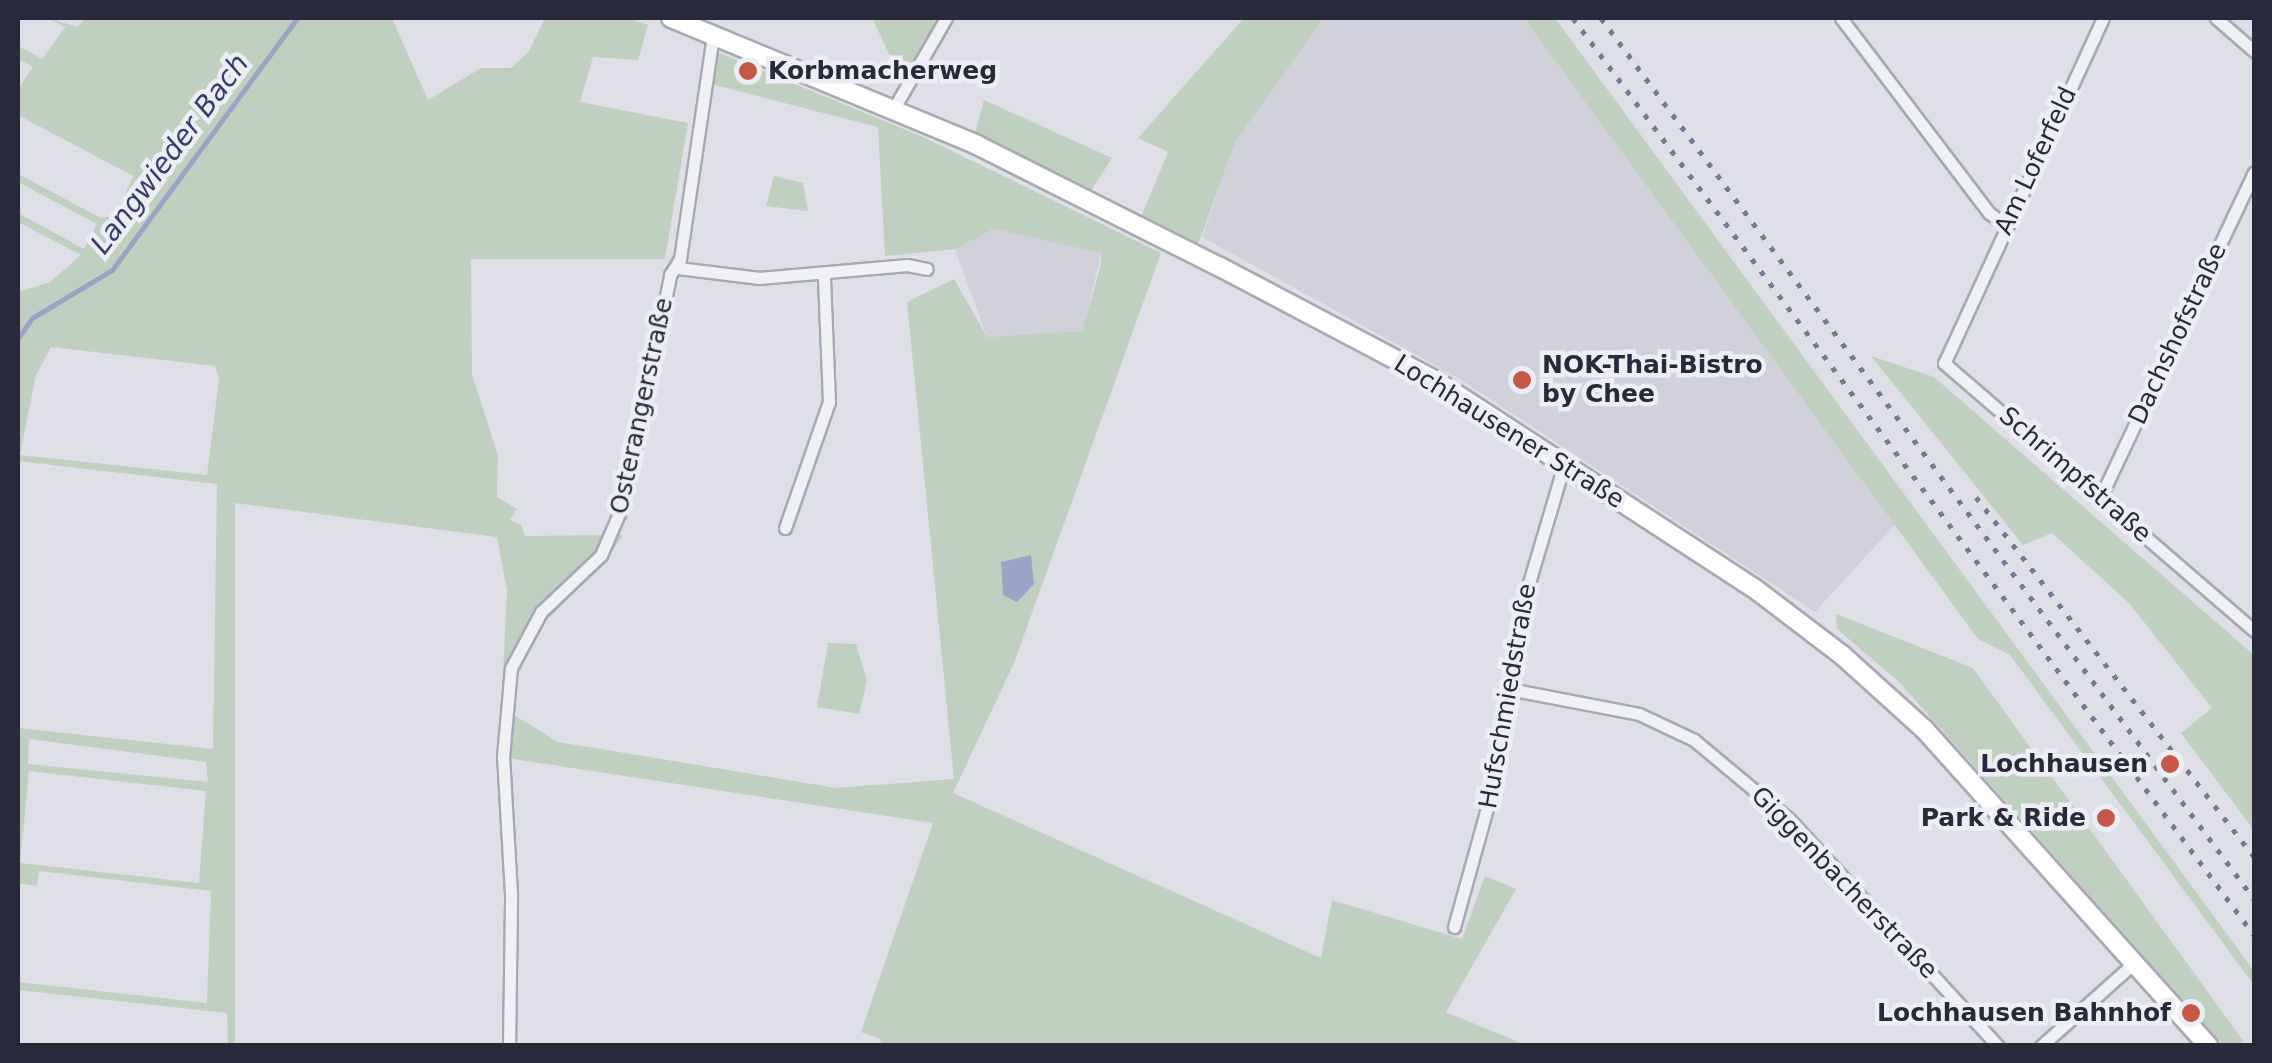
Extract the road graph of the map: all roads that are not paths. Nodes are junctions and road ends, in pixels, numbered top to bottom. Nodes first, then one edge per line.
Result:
1 (670, 18) edge
2 (946, 18) edge
3 (1841, 18) edge
4 (2103, 18) edge
5 (2216, 18) edge
6 (713, 35) junction
7 (2254, 51) edge
8 (894, 108) junction
9 (2254, 172) edge
10 (2006, 224) junction
11 (678, 268) junction
12 (927, 270) dead end
13 (824, 275) junction
14 (1969, 304) joint
15 (1564, 465) junction
16 (2101, 496) junction
17 (785, 528) dead end
18 (2254, 630) edge
19 (1509, 689) junction
20 (1454, 927) dead end
21 (2135, 962) junction
22 (1997, 1044) edge
23 (509, 1046) edge
24 (2041, 1046) edge
25 (2208, 1046) edge

1 - 6 main road, Lochhausener Straße
2 - 8 street
3 - 10 street
4 - 10 street, Am Loferfeld
5 - 7 street
6 - 8 main road, Lochhausener Straße
6 - 11 street, Osterangerstraße
8 - 15 main road, Lochhausener Straße
9 - 16 street, Dachshofstraße
10 - 14 street, Am Loferfeld
11 - 13 street
11 - 23 street, Osterangerstraße
12 - 13 street
13 - 17 street
14 - 16 street, Schrimpfstraße
15 - 19 street, Hufschmiedstraße
15 - 21 main road, Lochhausener Straße
16 - 18 street, Schrimpfstraße
19 - 20 street, Hufschmiedstraße
19 - 22 street, Giggenbacherstraße
21 - 24 street
21 - 25 main road, Lochhausener Straße

